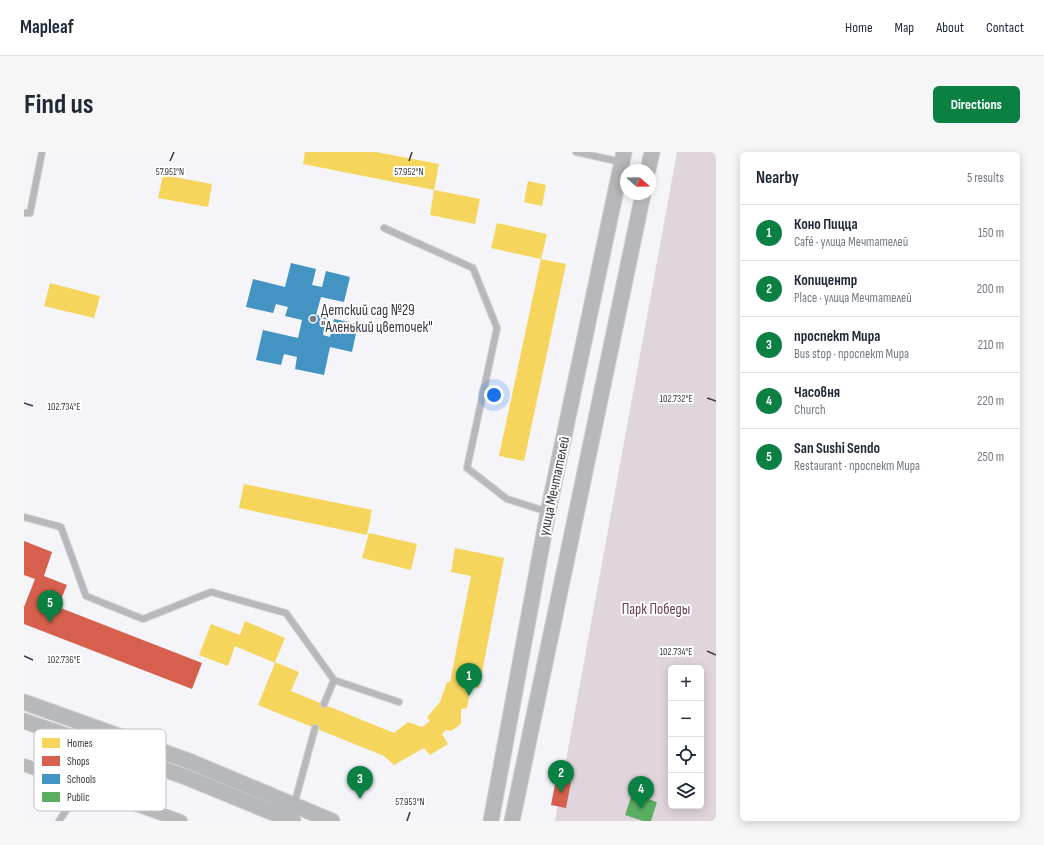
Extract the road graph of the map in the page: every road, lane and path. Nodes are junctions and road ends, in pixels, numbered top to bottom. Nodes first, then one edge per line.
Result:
1 (42, 152) edge
2 (576, 152) edge
3 (652, 152) edge
4 (623, 157) edge
5 (649, 164) edge
6 (642, 200) edge
7 (24, 213) edge
8 (384, 228) dead end
9 (548, 512) junction
10 (24, 517) edge
11 (334, 680) junction
12 (24, 702) edge
13 (400, 702) dead end
14 (324, 704) dead end
15 (24, 721) edge
16 (315, 728) dead end
17 (47, 729) edge
18 (100, 729) edge
19 (166, 753) edge
20 (24, 765) edge
21 (34, 769) edge
22 (166, 770) edge
23 (294, 805) junction
24 (66, 811) edge
25 (153, 811) edge
26 (59, 821) edge
27 (181, 821) edge
28 (293, 821) edge
29 (332, 821) edge
30 (490, 821) edge
31 (512, 821) edge

1 - 7 lane
2 - 4 lane
3 - 5 street
4 - 9 street, улица Мечтателей
6 - 31 street, улица Мечтателей
8 - 9 lane
9 - 30 street, улица Мечтателей
10 - 11 lane
11 - 13 lane
11 - 14 lane
12 - 18 street
15 - 17 street
16 - 23 lane
19 - 23 street
20 - 21 street
22 - 28 street
23 - 29 street
24 - 26 lane
25 - 27 street

